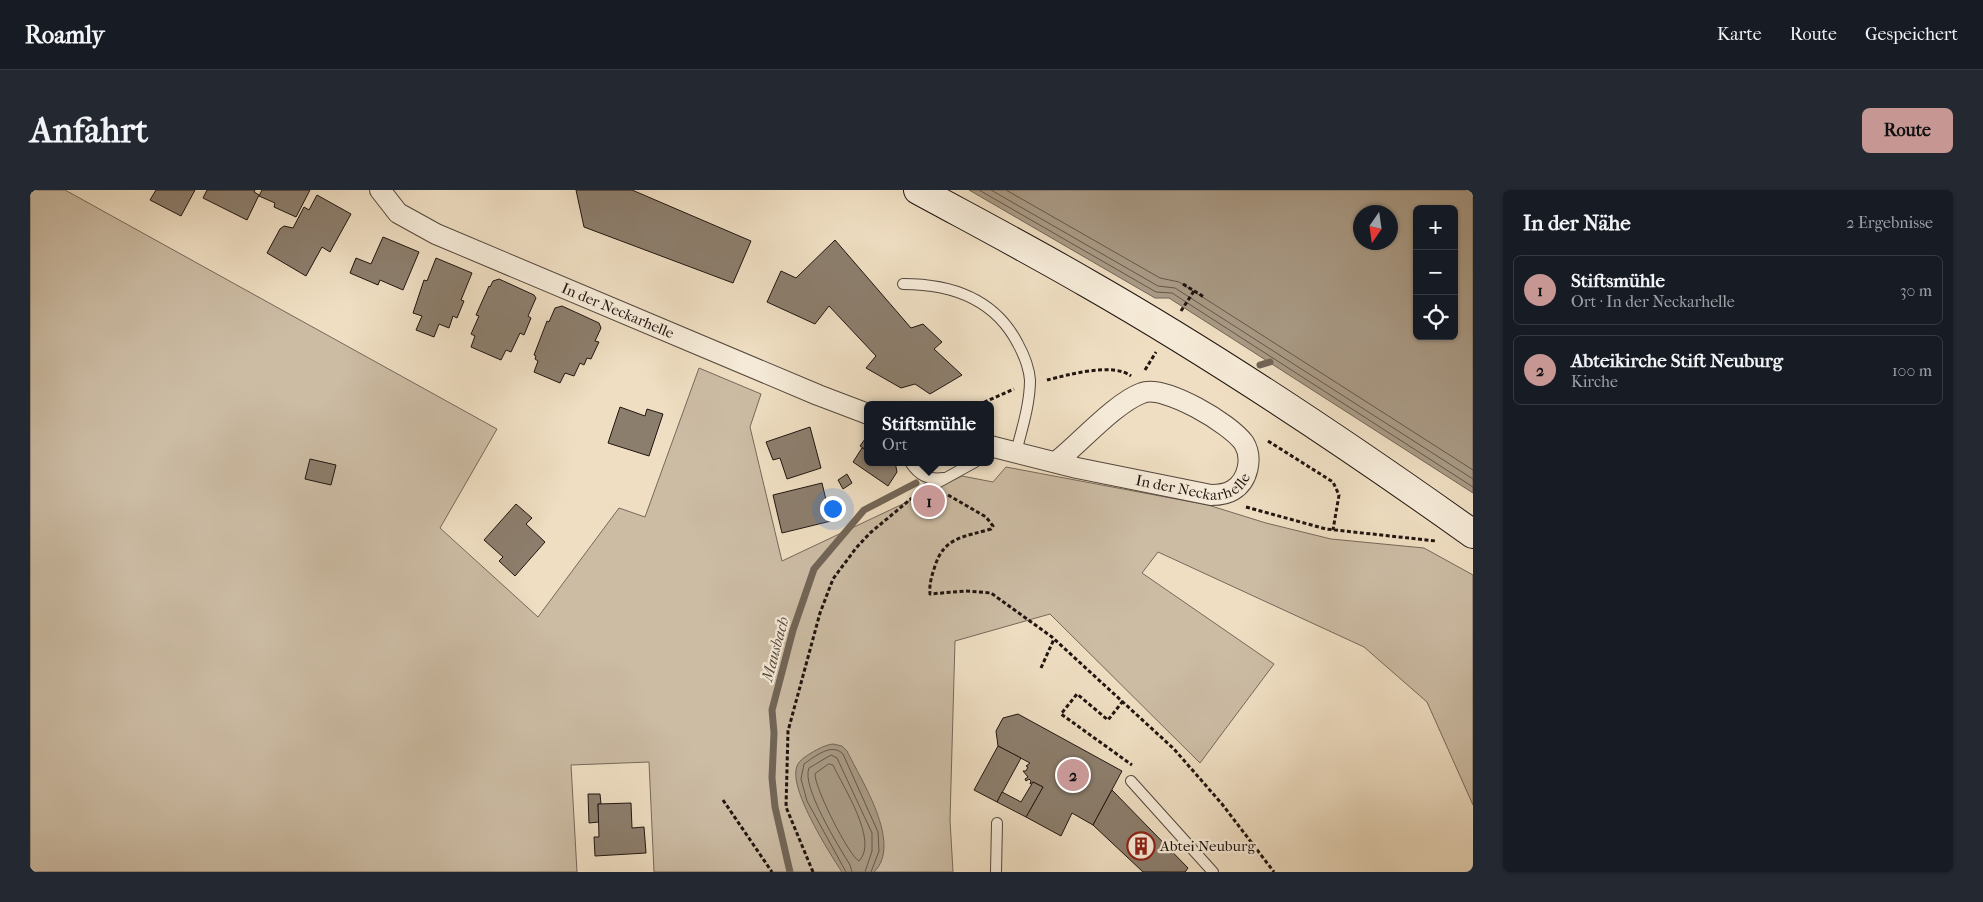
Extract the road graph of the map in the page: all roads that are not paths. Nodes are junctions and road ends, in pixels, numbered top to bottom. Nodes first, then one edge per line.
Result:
1 (380, 190) edge
2 (918, 190) edge
3 (903, 284) dead end
4 (864, 412) edge
5 (994, 447) edge
6 (1016, 452) junction
7 (1056, 462) junction
8 (913, 466) edge
9 (968, 466) edge
10 (951, 476) junction
11 (931, 487) road end
12 (1473, 534) edge
13 (1131, 781) road end
14 (998, 823) dead end
15 (996, 872) edge
16 (1213, 872) edge

1 - 4 street, In der Neckarhelle
2 - 12 main road
3 - 6 lane
5 - 6 street, In der Neckarhelle
6 - 7 street, In der Neckarhelle
7 - 7 street, In der Neckarhelle
8 - 10 lane
9 - 10 lane
10 - 11 lane
13 - 16 lane
14 - 15 lane

